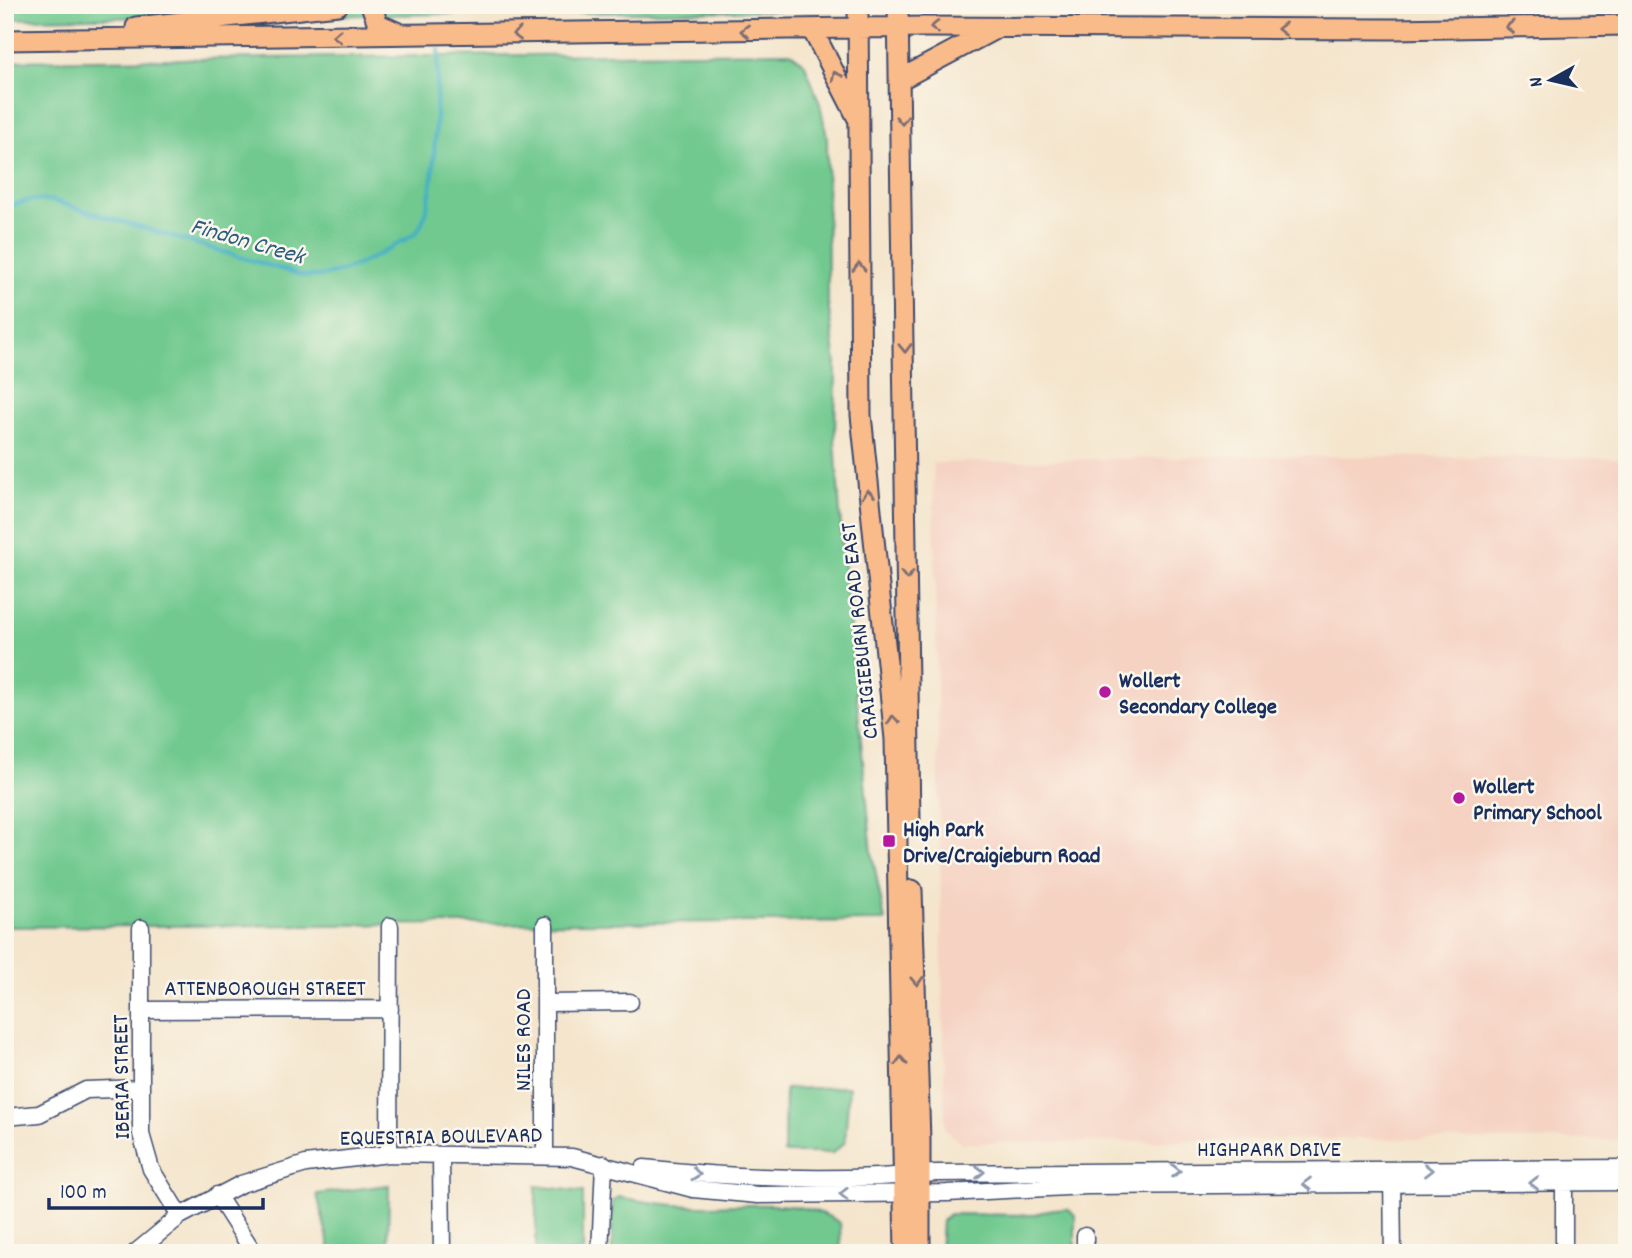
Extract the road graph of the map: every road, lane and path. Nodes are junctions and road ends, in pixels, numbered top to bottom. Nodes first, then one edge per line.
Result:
1 (338, 5) edge
2 (371, 5) edge
3 (858, 5) edge
4 (898, 5) edge
5 (1627, 25) edge
6 (899, 28) junction
7 (859, 29) junction
8 (994, 29) junction
9 (813, 31) junction
10 (405, 35) junction
11 (14, 40) edge
12 (901, 79) junction
13 (859, 121) junction
14 (545, 925) dead end
15 (390, 926) dead end
16 (141, 928) dead end
17 (630, 1002) dead end
18 (545, 1003) junction
19 (390, 1009) junction
20 (141, 1010) junction
21 (141, 1088) junction
22 (5, 1117) edge
23 (389, 1154) junction
24 (441, 1155) junction
25 (545, 1155) junction
26 (604, 1164) junction
27 (1627, 1168) edge
28 (1564, 1176) junction
29 (1392, 1177) junction
30 (1627, 1182) edge
31 (912, 1184) junction
32 (217, 1195) junction
33 (180, 1216) junction
34 (1085, 1236) dead end
35 (135, 1253) edge
36 (254, 1253) edge
37 (442, 1253) edge
38 (600, 1253) edge
39 (905, 1253) edge
40 (919, 1253) edge
41 (1085, 1253) edge
42 (1393, 1253) edge
43 (1564, 1253) edge

1 - 11 main road
2 - 10 main road
3 - 7 main road, CRAIGIEBURN ROAD EAST
4 - 6 main road, CRAIGIEBURN ROAD EAST
5 -> 8 main road
6 - 7 main road
8 -> 6 main road
6 - 12 main road, CRAIGIEBURN ROAD EAST
7 - 9 main road
7 - 13 main road, CRAIGIEBURN ROAD EAST
8 - 12 main road
9 -> 10 main road
13 -> 9 main road
10 -> 11 main road
12 -> 31 main road, CRAIGIEBURN ROAD EAST
31 -> 13 main road, CRAIGIEBURN ROAD EAST
14 - 18 street, NILES ROAD
15 - 19 street
16 - 20 street, IBERIA STREET
17 - 18 street
18 - 25 street, NILES ROAD
19 - 20 street, ATTENBOROUGH STREET
19 - 23 street
20 - 21 street, IBERIA STREET
21 - 22 street
21 - 33 street, IBERIA STREET
23 - 24 street, EQUESTRIA BOULEVARD
23 - 32 street, EQUESTRIA BOULEVARD
24 - 25 street, EQUESTRIA BOULEVARD
24 - 37 street
25 - 26 street, EQUESTRIA BOULEVARD
26 - 31 street, EQUESTRIA BOULEVARD
26 - 38 street
27 - 28 street, HIGHPARK DRIVE
28 - 29 street, HIGHPARK DRIVE
28 - 30 street, HIGHPARK DRIVE
28 - 43 street
29 - 31 street, HIGHPARK DRIVE
29 - 42 street
31 - 39 main road, CRAIGIEBURN ROAD EAST
31 - 40 main road, CRAIGIEBURN ROAD EAST
32 - 33 street, EQUESTRIA BOULEVARD
32 - 36 street
33 - 35 street, EQUESTRIA BOULEVARD
34 - 41 street

